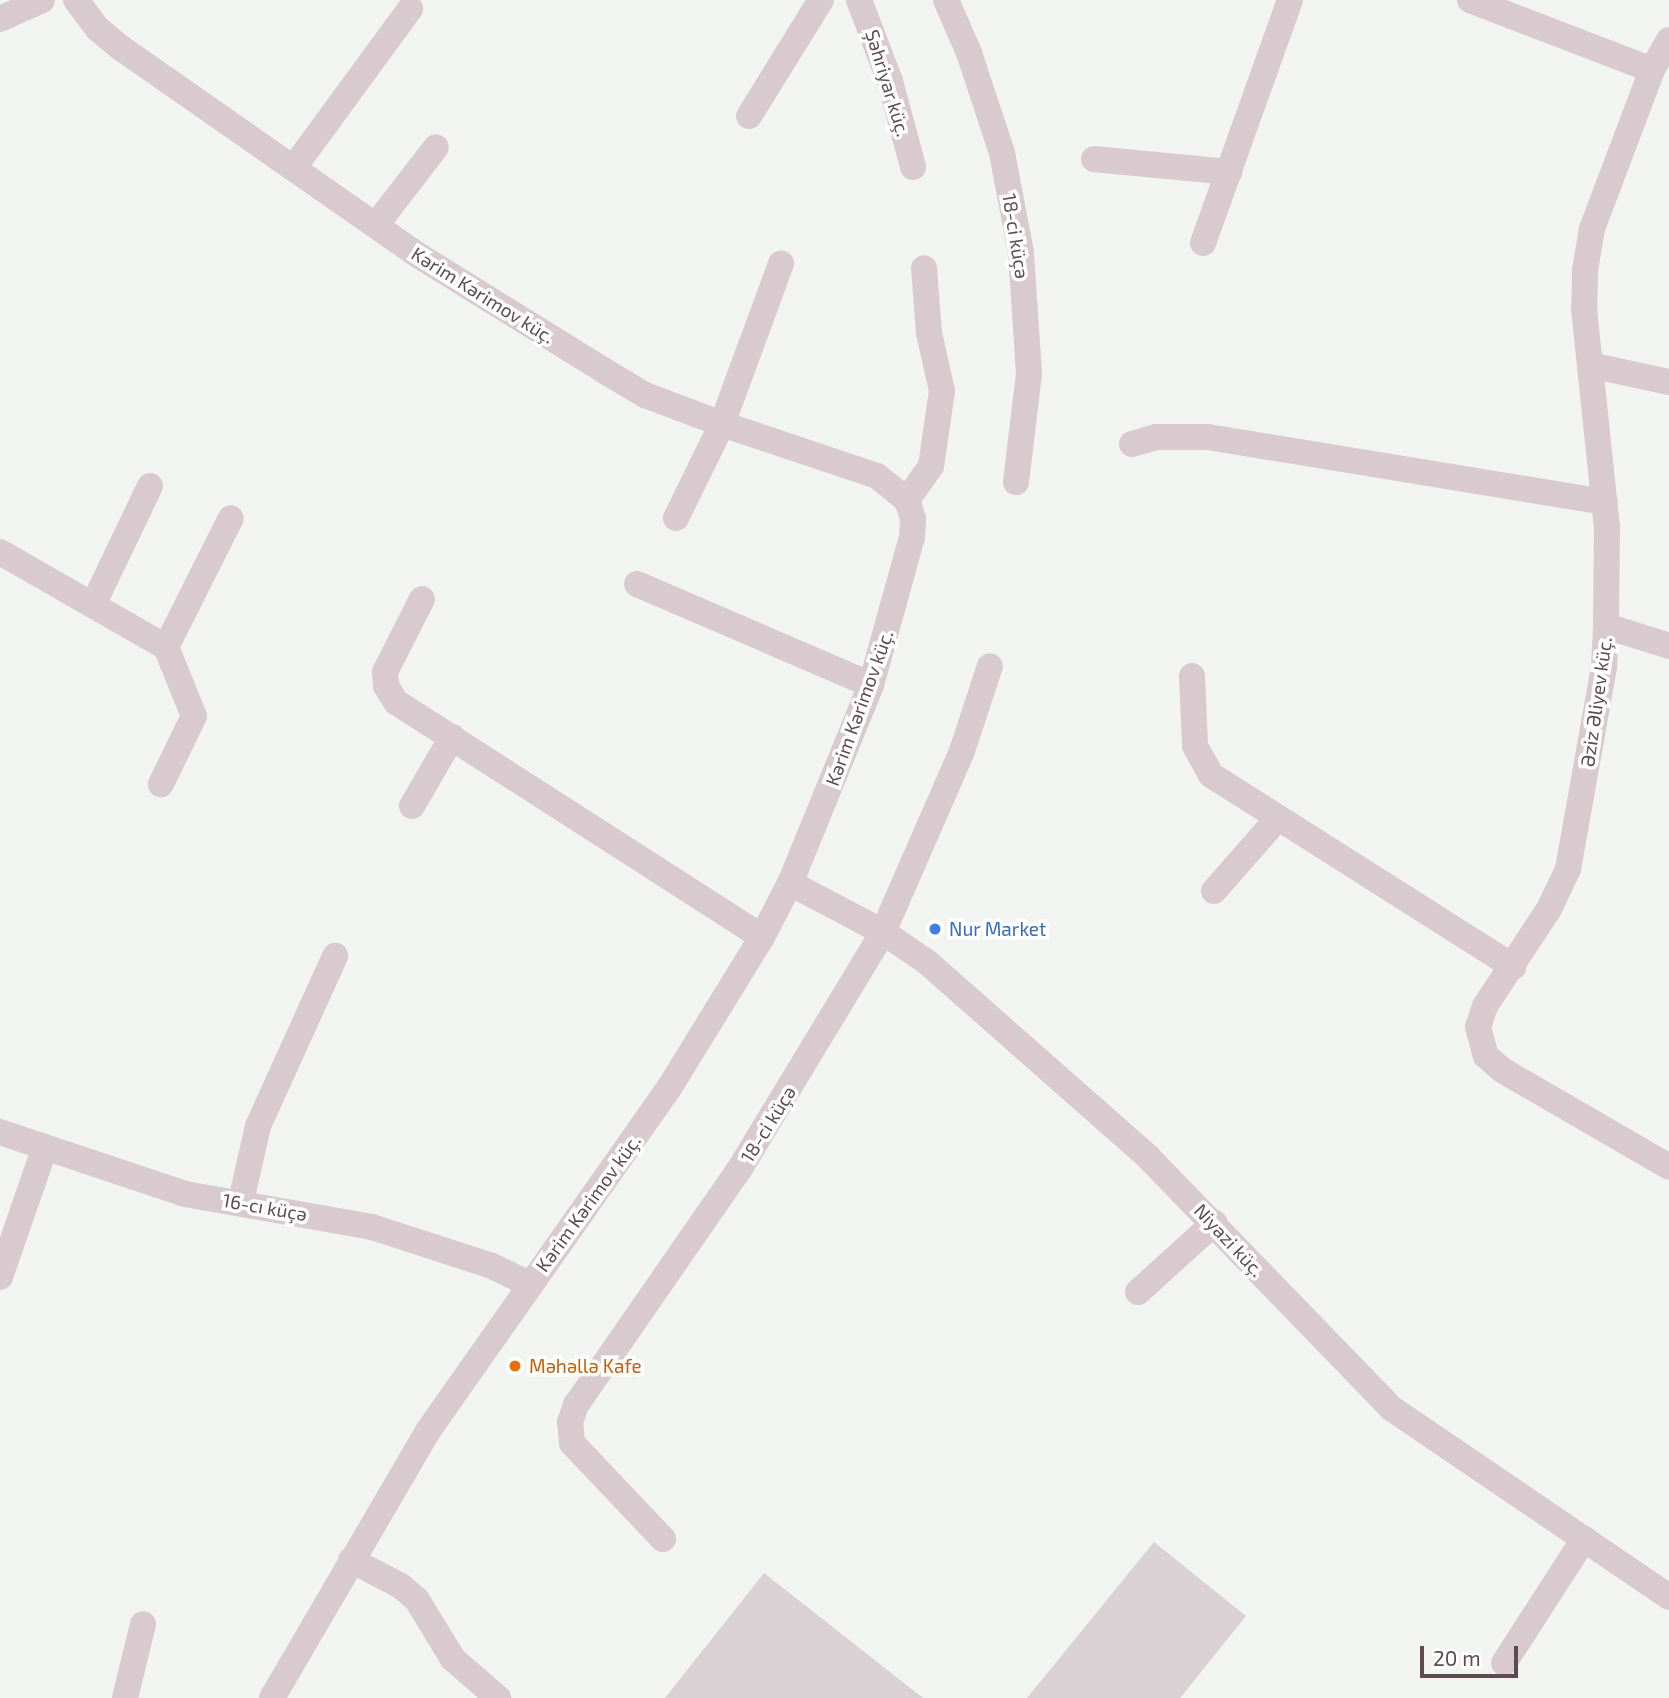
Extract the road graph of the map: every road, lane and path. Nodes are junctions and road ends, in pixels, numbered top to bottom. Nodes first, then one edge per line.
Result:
1 (42, 0) edge
2 (76, 0) edge
3 (821, 0) edge
4 (859, 0) edge
5 (946, 0) edge
6 (1290, 0) edge
7 (1470, 0) edge
8 (410, 9) dead end
9 (0, 19) edge
10 (1669, 40) edge
11 (1652, 70) junction
12 (749, 116) dead end
13 (436, 147) dead end
14 (1094, 159) dead end
15 (295, 166) junction
16 (913, 167) dead end
17 (1228, 172) junction
18 (376, 225) junction
19 (1203, 243) dead end
20 (781, 264) dead end
21 (924, 268) dead end
22 (1590, 365) junction
23 (1669, 382) edge
24 (722, 424) junction
25 (1132, 444) dead end
26 (1016, 482) dead end
27 (150, 486) dead end
28 (907, 500) junction
29 (1605, 502) junction
30 (231, 518) dead end
31 (676, 518) dead end
32 (2, 560) edge
33 (637, 583) dead end
34 (422, 599) dead end
35 (93, 605) junction
36 (1606, 626) junction
37 (1669, 646) edge
38 (166, 647) junction
39 (990, 666) dead end
40 (1192, 676) dead end
41 (871, 685) junction
42 (452, 737) junction
43 (161, 784) dead end
44 (412, 806) dead end
45 (1278, 818) junction
46 (790, 883) junction
47 (1214, 891) dead end
48 (883, 932) junction
49 (762, 937) junction
50 (335, 956) dead end
51 (1513, 967) junction
52 (0, 1132) edge
53 (44, 1150) junction
54 (1669, 1167) edge
55 (241, 1201) junction
56 (1214, 1223) junction
57 (0, 1277) edge
58 (529, 1284) junction
59 (1138, 1292) dead end
60 (663, 1539) dead end
61 (1584, 1539) junction
62 (351, 1560) junction
63 (1669, 1597) edge
64 (143, 1624) dead end
65 (1504, 1663) dead end
66 (125, 1698) edge
67 (272, 1698) edge
68 (498, 1698) edge

1 - 9 street
2 - 15 street, Kərim Kərimov küç.
3 - 12 street
4 - 16 street, Şəhriyar küç.
5 - 26 street, 18-ci küçə
6 - 17 street
7 - 11 street
8 - 15 street
10 - 11 street, Əziz Əliyev küç.
11 - 22 street, Əziz Əliyev küç.
13 - 18 street
14 - 17 street
15 - 18 street, Kərim Kərimov küç.
17 - 19 street
18 - 24 street, Kərim Kərimov küç.
20 - 24 street
21 - 28 street
22 - 23 street
22 - 29 street, Əziz Əliyev küç.
24 - 28 street, Kərim Kərimov küç.
24 - 31 street
25 - 29 street
27 - 35 street
28 - 41 street, Kərim Kərimov küç.
29 - 36 street, Əziz Əliyev küç.
30 - 38 street
32 - 35 street
33 - 41 street
34 - 42 street
35 - 38 street
36 - 37 street
36 - 51 street, Əziz Əliyev küç.
38 - 43 street
39 - 48 street, 18-ci küçə
40 - 45 street
41 - 46 street, Kərim Kərimov küç.
42 - 44 street
42 - 49 street
45 - 47 street
45 - 51 street
46 - 48 street, Niyazi küç.
46 - 49 street, Kərim Kərimov küç.
48 - 56 street, Niyazi küç.
48 - 60 street, 18-ci küçə
49 - 58 street, Kərim Kərimov küç.
50 - 55 street
51 - 54 street, Əziz Əliyev küç.
52 - 53 street, 16-cı küçə
53 - 55 street, 16-cı küçə
53 - 57 street
55 - 58 street, 16-cı küçə
56 - 59 street
56 - 61 street, Niyazi küç.
58 - 62 street, Kərim Kərimov küç.
61 - 63 street, Niyazi küç.
61 - 65 street
62 - 67 street, Kərim Kərimov küç.
62 - 68 street
64 - 66 street

